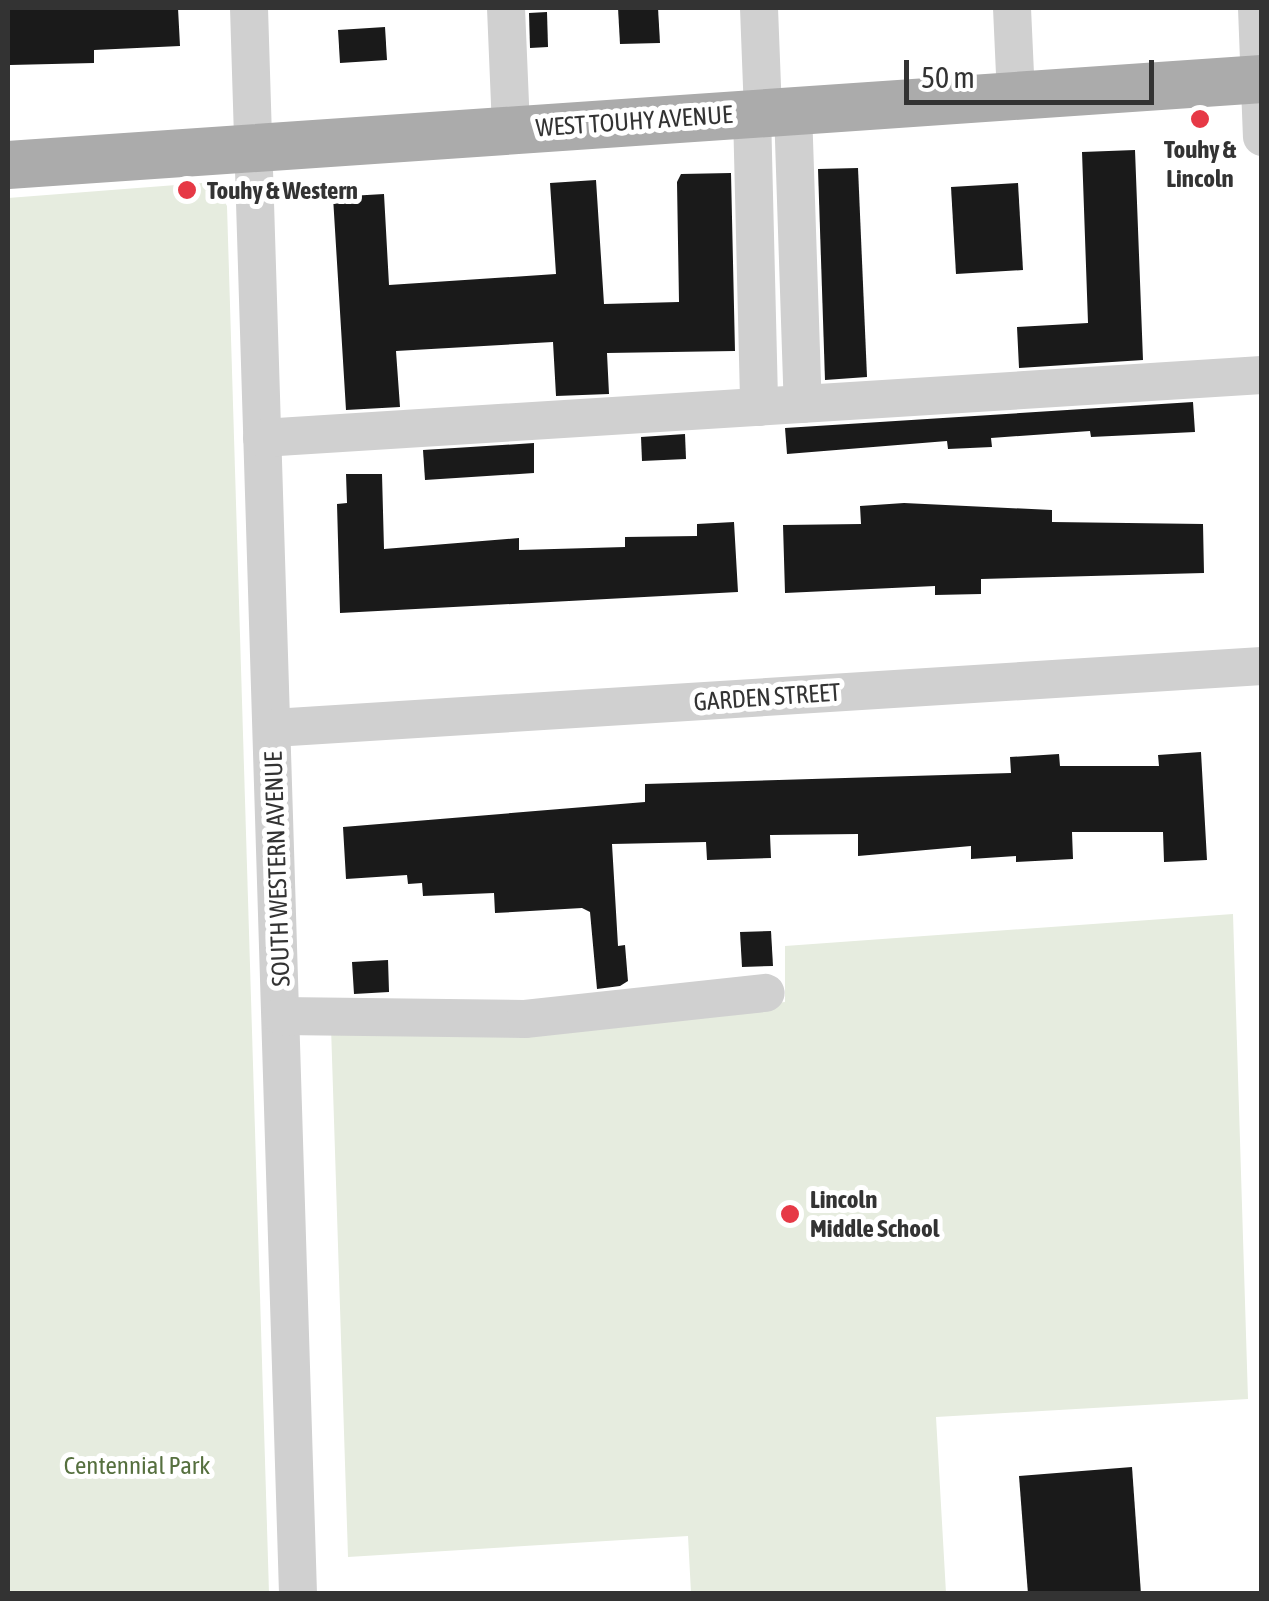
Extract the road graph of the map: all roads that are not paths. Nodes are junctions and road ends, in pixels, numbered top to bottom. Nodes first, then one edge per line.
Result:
1 (249, 8) edge
2 (506, 8) edge
3 (759, 8) edge
4 (1012, 8) edge
5 (1257, 8) edge
6 (1260, 79) edge
7 (1016, 95) junction
8 (769, 112) junction
9 (511, 129) junction
10 (1262, 138) edge
11 (254, 146) junction
12 (8, 165) edge
13 (1262, 375) edge
14 (803, 404) junction
15 (759, 406) junction
16 (262, 438) junction
17 (1262, 666) edge
18 (273, 728) junction
19 (766, 993) dead end
20 (281, 1016) junction
21 (298, 1594) edge

1 - 11 street, SOUTH WESTERN AVENUE
2 - 9 street
3 - 8 street
4 - 7 street
5 - 6 street
6 - 7 main road, WEST TOUHY AVENUE
6 - 10 street
7 - 8 main road, WEST TOUHY AVENUE
8 - 9 main road, WEST TOUHY AVENUE
8 - 14 street
8 - 15 street
9 - 11 main road, WEST TOUHY AVENUE
11 - 12 main road, WEST TOUHY AVENUE
11 - 16 street, SOUTH WESTERN AVENUE
13 - 14 street
14 - 15 street
15 - 16 street
16 - 18 street, SOUTH WESTERN AVENUE
17 - 18 street, GARDEN STREET
18 - 20 street, SOUTH WESTERN AVENUE
19 - 20 street
20 - 21 street, SOUTH WESTERN AVENUE

